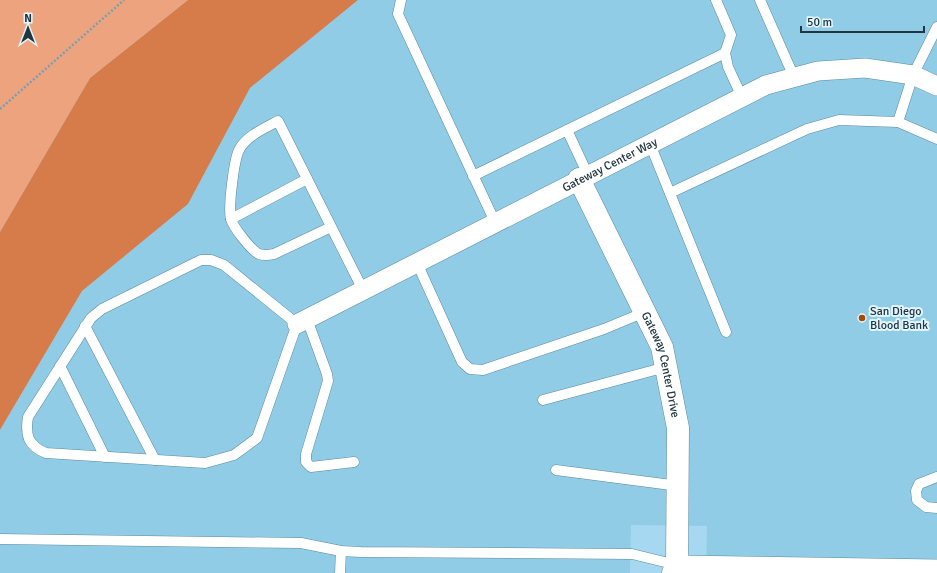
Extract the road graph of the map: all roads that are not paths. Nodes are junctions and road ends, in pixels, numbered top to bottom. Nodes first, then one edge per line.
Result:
1 (401, 0) edge
2 (716, 0) edge
3 (760, 0) edge
4 (937, 27) edge
5 (725, 53) junction
6 (913, 75) junction
7 (794, 77) junction
8 (937, 86) edge
9 (742, 97) junction
10 (898, 122) junction
11 (567, 130) junction
12 (937, 139) edge
13 (650, 144) junction
14 (473, 176) junction
15 (584, 177) junction
16 (307, 180) junction
17 (670, 193) junction
18 (231, 219) junction
19 (495, 222) junction
20 (331, 227) junction
21 (417, 263) junction
22 (363, 290) junction
23 (645, 312) junction
24 (302, 322) junction
25 (85, 326) junction
26 (726, 332) dead end
27 (60, 366) junction
28 (666, 367) junction
29 (543, 400) dead end
30 (105, 457) junction
31 (155, 460) junction
32 (354, 462) dead end
33 (556, 470) dead end
34 (937, 477) edge
35 (679, 486) junction
36 (937, 508) edge
37 (0, 539) edge
38 (341, 551) junction
39 (937, 569) edge
40 (677, 570) edge
41 (340, 573) edge

1 - 14 lane
2 - 5 lane
3 - 7 lane
4 - 6 lane
5 - 9 lane
5 - 11 lane
6 - 7 street, Gateway Center Way
6 - 8 street, Gateway Center Way
6 - 10 lane
7 - 9 street, Gateway Center Way
9 - 13 street, Gateway Center Way
10 - 12 lane
10 - 17 lane
11 - 14 lane
11 - 15 lane
13 - 15 street, Gateway Center Way
13 - 17 lane
14 - 19 lane
15 - 19 street, Gateway Center Way
15 - 23 street, Gateway Center Drive
16 - 18 lane
16 - 18 lane
16 - 20 lane
17 - 26 lane
18 - 20 lane
19 - 21 street, Gateway Center Way
20 - 22 lane
21 - 22 street, Gateway Center Way
21 - 23 lane
22 - 24 street, Gateway Center Way
23 - 28 street, Gateway Center Drive
24 - 25 lane
24 - 31 lane
24 - 32 lane
25 - 27 lane
25 - 31 lane
27 - 30 lane
27 - 30 lane
28 - 29 lane
28 - 35 street, Gateway Center Drive
30 - 31 lane
33 - 35 lane
34 - 36 lane
35 - 40 street, Gateway Center Drive
37 - 38 lane
38 - 40 lane
38 - 41 lane
39 - 40 street

